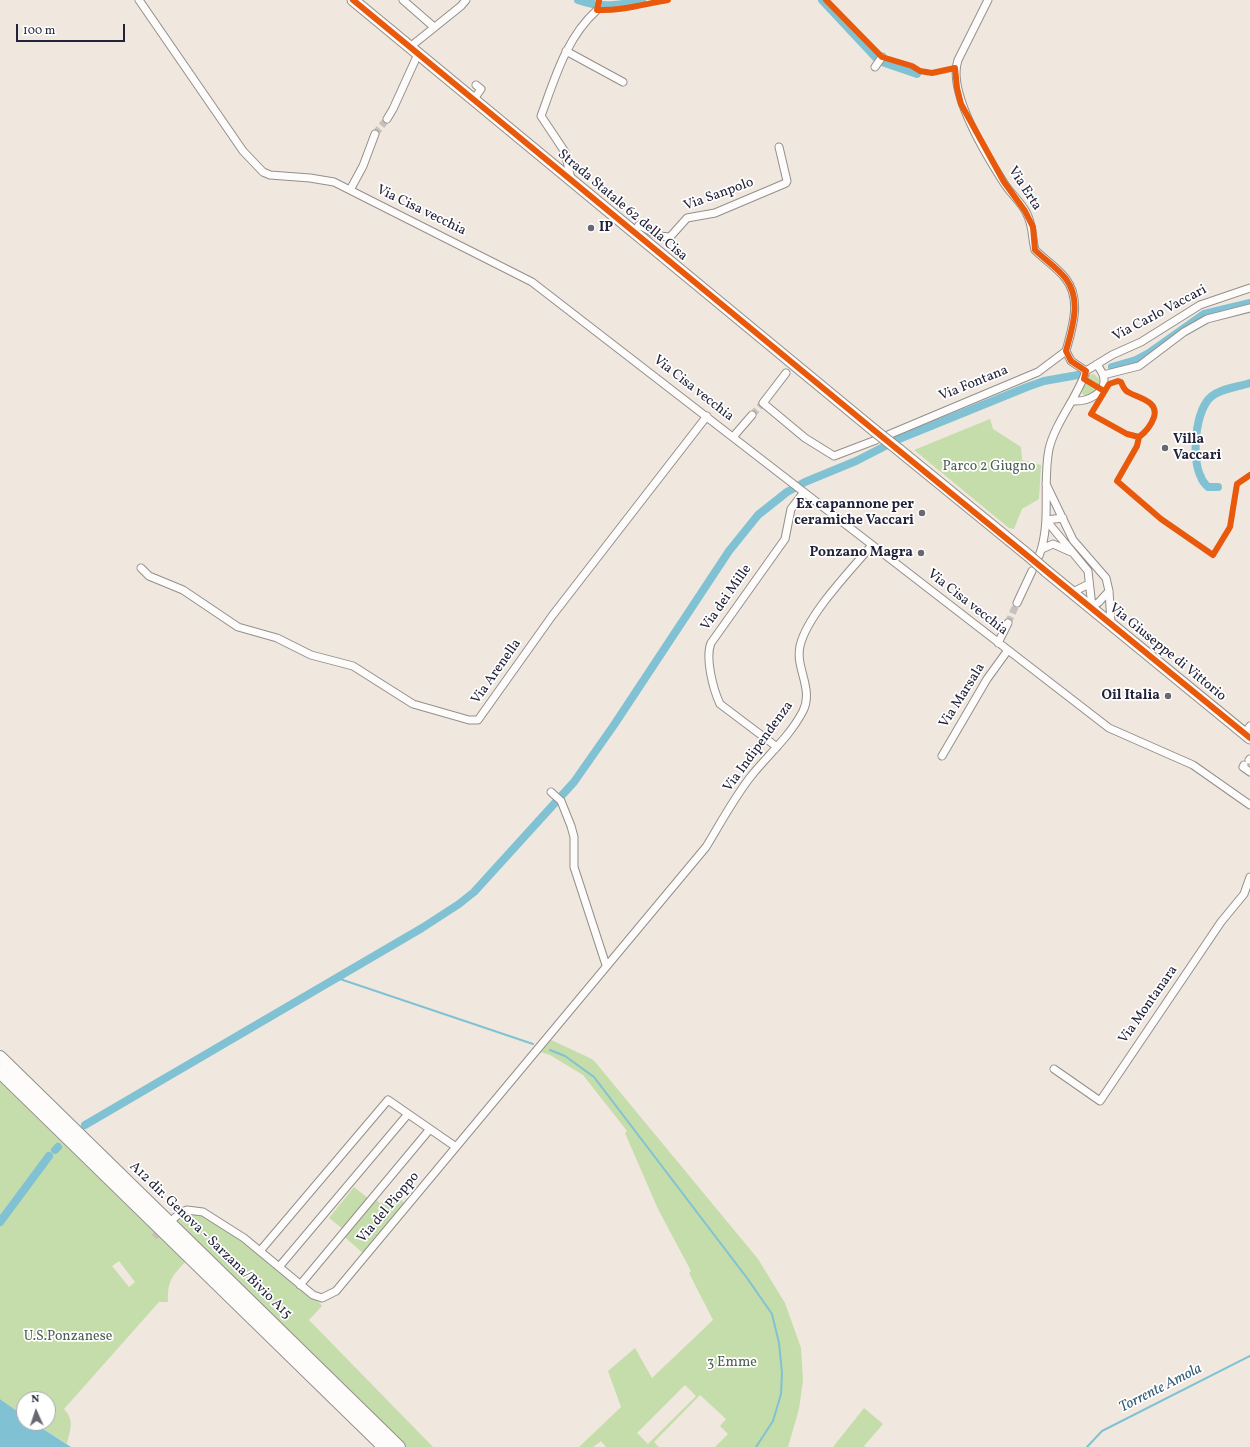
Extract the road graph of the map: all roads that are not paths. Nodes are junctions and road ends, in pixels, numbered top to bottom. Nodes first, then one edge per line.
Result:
1 (139, 0) edge
2 (353, 0) edge
3 (403, 0) edge
4 (466, 0) edge
5 (988, 0) edge
6 (597, 10) dead end
7 (434, 27) junction
8 (414, 50) junction
9 (566, 51) junction
10 (882, 56) dead end
11 (875, 66) dead end
12 (624, 82) dead end
13 (481, 89) dead end
14 (474, 99) junction
15 (387, 119) tunnel mouth
16 (375, 134) tunnel mouth
17 (779, 146) dead end
18 (571, 179) junction
19 (350, 190) junction
20 (635, 232) junction
21 (1250, 288) edge
22 (1250, 308) edge
23 (1066, 351) junction
24 (1097, 364) junction
25 (1086, 371) junction
26 (786, 373) dead end
27 (1103, 375) junction
28 (1074, 401) junction
29 (707, 416) junction
30 (752, 416) tunnel mouth
31 (875, 435) junction
32 (888, 435) dead end
33 (733, 436) junction
34 (1046, 484) junction
35 (802, 491) junction
36 (1063, 518) junction
37 (1046, 520) junction
38 (872, 545) junction
39 (1073, 553) junction
40 (1037, 554) junction
41 (141, 568) dead end
42 (1032, 571) dead end
43 (1089, 584) junction
44 (1109, 590) junction
45 (1073, 592) junction
46 (1017, 603) tunnel mouth
47 (1092, 607) junction
48 (1008, 623) tunnel mouth
49 (1111, 623) junction
50 (998, 643) junction
51 (1008, 650) junction
52 (1248, 732) edge
53 (777, 747) junction
54 (942, 756) dead end
55 (1248, 761) edge
56 (1250, 772) edge
57 (553, 794) dead end
58 (1250, 805) edge
59 (1250, 877) edge
60 (606, 965) junction
61 (589, 986) joint
62 (0, 1057) edge
63 (1054, 1069) dead end
64 (0, 1072) edge
65 (408, 1114) junction
66 (430, 1129) junction
67 (456, 1147) junction
68 (172, 1221) dead end
69 (260, 1251) junction
70 (279, 1267) junction
71 (300, 1285) junction
72 (384, 1447) edge
73 (399, 1447) edge

1 - 19 street, Via Cisa vecchia
2 - 8 main road, Strada Statale 62 della Cisa
3 - 7 street
4 - 7 street
5 - 23 street, Via Erta
6 - 9 street
7 - 8 street
8 - 14 main road, Strada Statale 62 della Cisa
8 - 15 street
9 - 12 street
9 - 18 street
10 - 11 street
13 - 14 street
14 - 18 main road, Strada Statale 62 della Cisa
16 - 19 street
17 - 20 street, Via Sanpolo
18 - 20 main road, Strada Statale 62 della Cisa
19 - 29 street, Via Cisa vecchia
20 - 31 main road, Strada Statale 62 della Cisa
21 - 24 street, Via Carlo Vaccari
22 - 27 street
23 - 25 street
23 - 32 street, Via Fontana
24 - 25 street, Via Carlo Vaccari
24 - 27 street
25 - 28 street
26 - 31 street
27 - 28 street
28 - 34 street
29 - 33 street, Via Cisa vecchia
29 - 41 street, Via Arenella
30 - 33 street
31 - 40 main road, Strada Statale 62 della Cisa, bridge
33 - 35 street, Via Cisa vecchia
34 - 36 street
34 - 37 street
35 - 38 street, Via Cisa vecchia
35 - 53 street, Via dei Mille
36 - 37 street
36 - 44 street
37 - 39 street
37 - 40 street
38 - 50 street, Via Cisa vecchia
38 - 53 street, Via Indipendenza
39 - 40 street
39 - 43 street
40 - 45 main road, bridge
42 - 46 street
43 - 45 street
43 - 47 street
44 - 47 street
44 - 49 street
45 - 47 main road, Via Giuseppe di Vittorio
47 - 49 main road, Via Giuseppe di Vittorio
48 - 50 street
49 - 52 main road, Via Giuseppe di Vittorio
50 - 51 street, Via Cisa vecchia
51 - 54 street, Via Marsala
51 - 58 street, Via Cisa vecchia
53 - 60 street, Via Indipendenza
55 - 56 street
57 - 60 street
59 - 63 street, Via Montanara
60 - 61 street, Via Indipendenza
61 - 67 street, Via del Pioppo
62 - 73 highway, A12 dir. Genova - Sarzana/Bivio A15
64 - 72 highway
65 - 66 street
65 - 69 street
65 - 70 street
66 - 67 street
66 - 71 street
67 - 71 street, Via del Pioppo
68 - 69 street, Via del Pioppo
69 - 70 street, Via del Pioppo
70 - 71 street, Via del Pioppo

